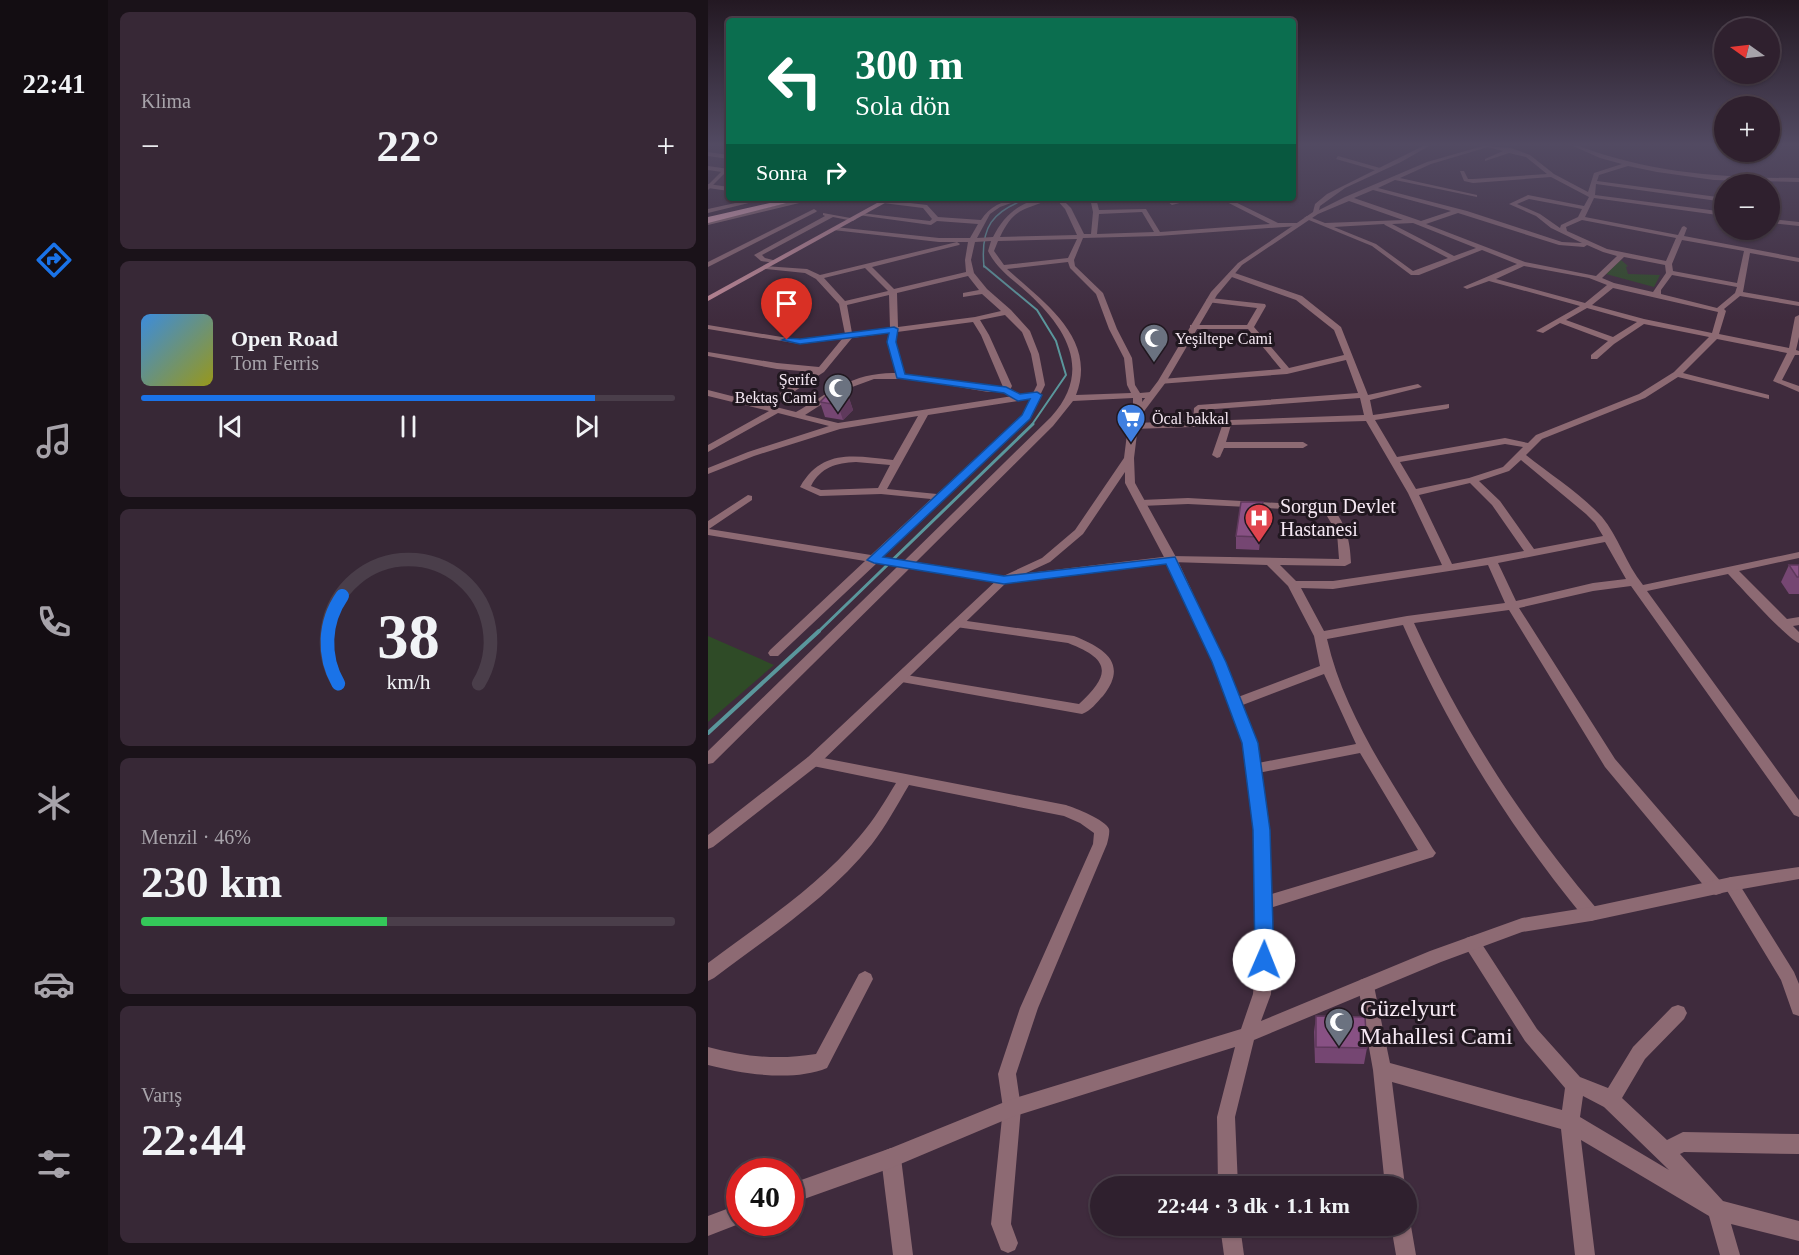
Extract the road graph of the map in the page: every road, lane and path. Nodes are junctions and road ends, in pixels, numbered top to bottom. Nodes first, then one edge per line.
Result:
1 (739, 205) edge
2 (743, 205) edge
3 (776, 205) edge
4 (785, 205) edge
5 (796, 205) edge
6 (880, 205) edge
7 (916, 205) edge
8 (1002, 205) edge
9 (1023, 205) edge
10 (1065, 205) edge
11 (1094, 205) edge
12 (1235, 205) edge
13 (1317, 205) edge
14 (1333, 205) edge
15 (1366, 205) edge
16 (1432, 205) edge
17 (1513, 205) edge
18 (1575, 205) edge
19 (1588, 205) edge
20 (1658, 205) edge
21 (1692, 205) edge
22 (1587, 208) junction
23 (1692, 209) junction
24 (814, 211) junction
25 (708, 212) edge
26 (1096, 212) junction
27 (1458, 212) junction
28 (1316, 213) junction
29 (1714, 213) edge
30 (832, 215) junction
31 (861, 215) junction
32 (1307, 218) junction
33 (1581, 218) junction
34 (853, 219) junction
35 (936, 219) junction
36 (708, 221) edge
37 (1780, 221) edge
38 (982, 222) junction
39 (1418, 222) junction
40 (1386, 223) junction
41 (1298, 224) junction
42 (1799, 224) edge
43 (1277, 225) junction
44 (1325, 225) junction
45 (1254, 226) junction
46 (1684, 228) dead end
47 (835, 230) junction
48 (1564, 232) junction
49 (1158, 234) junction
50 (1282, 235) junction
51 (1082, 236) junction
52 (1094, 236) junction
53 (994, 238) junction
54 (1681, 238) junction
55 (972, 240) junction
56 (1595, 245) junction
57 (1480, 248) junction
58 (1747, 251) junction
59 (1621, 256) junction
60 (1455, 259) junction
61 (1071, 260) junction
62 (1799, 260) edge
63 (775, 262) junction
64 (1523, 264) junction
65 (708, 265) edge
66 (867, 266) junction
67 (766, 267) junction
68 (1002, 267) junction
69 (1669, 268) junction
70 (970, 273) junction
71 (1232, 274) junction
72 (819, 277) junction
73 (1598, 278) junction
74 (1489, 279) junction
75 (1612, 285) junction
76 (1467, 286) dead end
77 (1739, 289) junction
78 (984, 291) junction
79 (893, 292) junction
80 (966, 295) dead end
81 (1657, 295) junction
82 (708, 298) edge
83 (1210, 300) junction
84 (843, 304) junction
85 (1799, 304) edge
86 (1587, 305) junction
87 (1720, 309) junction
88 (1008, 312) junction
89 (1799, 317) edge
90 (975, 319) junction
91 (1560, 320) junction
92 (1643, 321) junction
93 (708, 327) edge
94 (1193, 327) junction
95 (1250, 327) junction
96 (894, 329) junction
97 (1540, 331) dead end
98 (849, 336) junction
99 (1715, 336) junction
100 (1613, 340) junction
101 (1796, 352) edge
102 (708, 354) edge
103 (1348, 357) junction
104 (1594, 357) dead end
105 (820, 370) junction
106 (1287, 371) junction
107 (1677, 374) junction
108 (901, 376) junction
109 (1162, 382) junction
110 (1418, 387) dead end
111 (1799, 389) edge
112 (1006, 390) junction
113 (708, 393) edge
114 (1037, 395) junction
115 (1151, 395) junction
116 (1137, 396) junction
117 (1363, 397) junction
118 (1767, 397) dead end
119 (1018, 398) junction
120 (1070, 398) junction
121 (766, 406) junction
122 (1446, 406) dead end
123 (777, 410) junction
124 (924, 413) junction
125 (1138, 414) junction
126 (796, 416) junction
127 (1369, 418) junction
128 (1227, 424) junction
129 (1197, 425) junction
130 (839, 426) junction
131 (1133, 426) junction
132 (1220, 445) junction
133 (1303, 445) dead end
134 (1531, 446) junction
135 (708, 449) edge
136 (1217, 455) dead end
137 (1521, 455) junction
138 (1129, 458) junction
139 (1394, 460) junction
140 (895, 463) junction
141 (708, 471) edge
142 (1472, 480) junction
143 (881, 491) junction
144 (1413, 493) junction
145 (940, 497) junction
146 (748, 498) dead end
147 (1141, 503) junction
148 (708, 525) edge
149 (708, 532) edge
150 (1608, 538) junction
151 (1531, 553) junction
152 (1799, 555) edge
153 (1171, 559) junction
154 (874, 560) junction
155 (1270, 561) junction
156 (1492, 561) junction
157 (907, 565) junction
158 (1448, 566) junction
159 (1730, 569) junction
160 (1004, 580) junction
161 (1293, 584) junction
162 (1637, 586) junction
163 (1512, 606) junction
164 (1407, 620) junction
165 (1799, 621) edge
166 (960, 624) junction
167 (1784, 624) junction
168 (1320, 636) junction
169 (1799, 639) edge
170 (774, 653) dead end
171 (1327, 668) junction
172 (900, 678) junction
173 (1235, 702) junction
174 (1364, 747) junction
175 (708, 759) edge
176 (813, 761) junction
177 (1254, 769) junction
178 (905, 780) junction
179 (1799, 811) edge
180 (708, 843) edge
181 (1799, 873) edge
182 (1724, 886) junction
183 (1264, 903) junction
184 (1591, 914) junction
185 (1472, 943) junction
186 (708, 973) edge
187 (1793, 976) edge
188 (865, 979) dead end
189 (1366, 986) junction
190 (1799, 1008) edge
191 (1678, 1012) dead end
192 (1247, 1035) junction
193 (708, 1056) edge
194 (1382, 1070) junction
195 (1575, 1085) junction
196 (1611, 1100) junction
197 (1012, 1108) junction
198 (1570, 1122) junction
199 (1799, 1144) edge
200 (1665, 1151) junction
201 (891, 1158) junction
202 (1228, 1176) edge
203 (1394, 1176) edge
204 (804, 1189) edge
205 (1717, 1210) junction
206 (726, 1219) edge
207 (708, 1226) edge
208 (1799, 1231) edge
209 (1231, 1236) edge
210 (1403, 1236) edge
211 (1008, 1243) dead end
212 (903, 1255) edge
213 (1234, 1255) edge
214 (1406, 1255) edge
215 (1585, 1255) edge
216 (1730, 1255) edge

1 - 25 street
2 - 25 highway
3 - 36 highway
4 - 36 street
5 - 24 street
6 - 31 main road
7 - 35 street
8 - 38 street
9 - 53 street
10 - 51 street
11 - 26 street
12 - 43 street
13 - 28 street
14 - 28 street
15 - 39 street
16 - 27 street
17 - 48 street
18 - 22 street
19 - 22 street
20 - 23 street
21 - 23 street
22 - 33 street
23 - 29 street
24 - 30 street
24 - 65 street
26 - 49 street
26 - 52 street
27 - 39 street
27 - 56 street
28 - 32 street
30 - 34 street
30 - 63 street
31 - 34 main road
31 - 35 street
32 - 41 street
32 - 44 street
33 - 48 street
33 - 54 street
34 - 47 main road
35 - 38 street
37 - 42 street
38 - 55 street
39 - 40 street
39 - 57 street
40 - 44 street
40 - 60 street
41 - 43 street
41 - 50 street
43 - 45 street
44 - 60 street
45 - 49 street
45 - 50 street
46 - 54 street
47 - 55 street
47 - 63 main road
48 - 56 street
49 - 52 street
50 - 71 street
51 - 52 street
51 - 53 street
51 - 61 street
53 - 55 street
53 - 68 street
54 - 58 street
54 - 69 street
55 - 66 street
55 - 70 street
56 - 59 street
57 - 60 street
57 - 64 street
58 - 62 street
58 - 77 street
59 - 69 street
59 - 73 street
61 - 68 street
61 - 116 street
63 - 67 main road
64 - 73 street
64 - 74 street
66 - 72 street
66 - 79 street
67 - 72 street
67 - 82 main road
68 - 120 street
69 - 77 street
69 - 81 street
70 - 78 street
70 - 79 street
71 - 83 street
71 - 103 street
72 - 84 street
73 - 75 street
74 - 76 street
74 - 86 street
75 - 81 street
75 - 86 street
77 - 85 street
77 - 87 street
78 - 80 street
78 - 88 street
79 - 84 street
79 - 96 street
81 - 87 street
83 - 94 street
83 - 95 street
84 - 98 street
86 - 91 street
86 - 92 street
87 - 99 street
88 - 90 street
88 - 114 street
89 - 101 street
90 - 96 street
90 - 112 street
91 - 97 street
91 - 100 street
92 - 99 street
92 - 100 street
93 - 98 street
94 - 95 street
94 - 109 street
95 - 106 street
96 - 98 street
96 - 108 street
98 - 105 street
99 - 101 street
99 - 107 street
100 - 104 street
101 - 111 street
102 - 105 street
103 - 106 street
103 - 117 street
105 - 121 street
106 - 109 street
107 - 118 street
107 - 134 street
108 - 112 street
108 - 126 street
109 - 115 street
110 - 117 street
112 - 119 street
113 - 121 street
114 - 119 street
114 - 145 street
115 - 116 street
115 - 125 street
116 - 120 street
116 - 125 street
117 - 127 street
117 - 129 street
119 - 124 street
120 - 157 street
121 - 123 street
122 - 127 street
123 - 126 street
123 - 135 street
124 - 130 street
124 - 140 street
125 - 131 street
126 - 130 street
127 - 128 street
127 - 139 street
128 - 129 street
128 - 132 street
129 - 131 street
130 - 141 street
131 - 138 street
132 - 133 street
132 - 136 street
134 - 137 street
134 - 139 street
137 - 142 street
137 - 150 street
138 - 147 street
138 - 160 street
139 - 144 street
140 - 143 street
140 - 143 street
142 - 144 street
142 - 151 street
143 - 145 street
144 - 158 street
145 - 154 street
146 - 148 street
147 - 153 street
147 - 155 street
149 - 154 street
150 - 151 street
150 - 162 street
151 - 156 street
152 - 159 street
153 - 155 street
153 - 160 street
153 - 173 street
154 - 157 street
154 - 170 street
155 - 161 street
156 - 158 street
156 - 163 street
157 - 160 street
157 - 175 street
158 - 161 street
159 - 162 street
159 - 167 street
160 - 166 street
161 - 168 street
162 - 163 street
162 - 179 street
163 - 164 street
163 - 182 street
164 - 168 street
164 - 184 street
165 - 167 street
166 - 172 street
166 - 172 street
167 - 169 street
168 - 171 street
171 - 173 street
171 - 174 street
172 - 176 street
173 - 177 street
174 - 177 street
174 - 183 street
176 - 178 street
176 - 180 street
177 - 183 street
178 - 186 street
178 - 197 street
181 - 182 street
182 - 184 street
182 - 187 street
183 - 192 street
184 - 185 street
185 - 189 street
185 - 195 street
187 - 190 street
188 - 193 street
189 - 192 street
189 - 194 street
191 - 196 street
192 - 197 street
192 - 202 street
194 - 198 street
194 - 203 street
195 - 196 street
195 - 198 street
196 - 200 street
197 - 201 street
197 - 211 street
198 - 205 street
198 - 215 street
199 - 200 street
200 - 205 street
201 - 204 street
201 - 212 street
205 - 208 street
205 - 216 street
206 - 207 street
209 - 213 street
210 - 214 street

